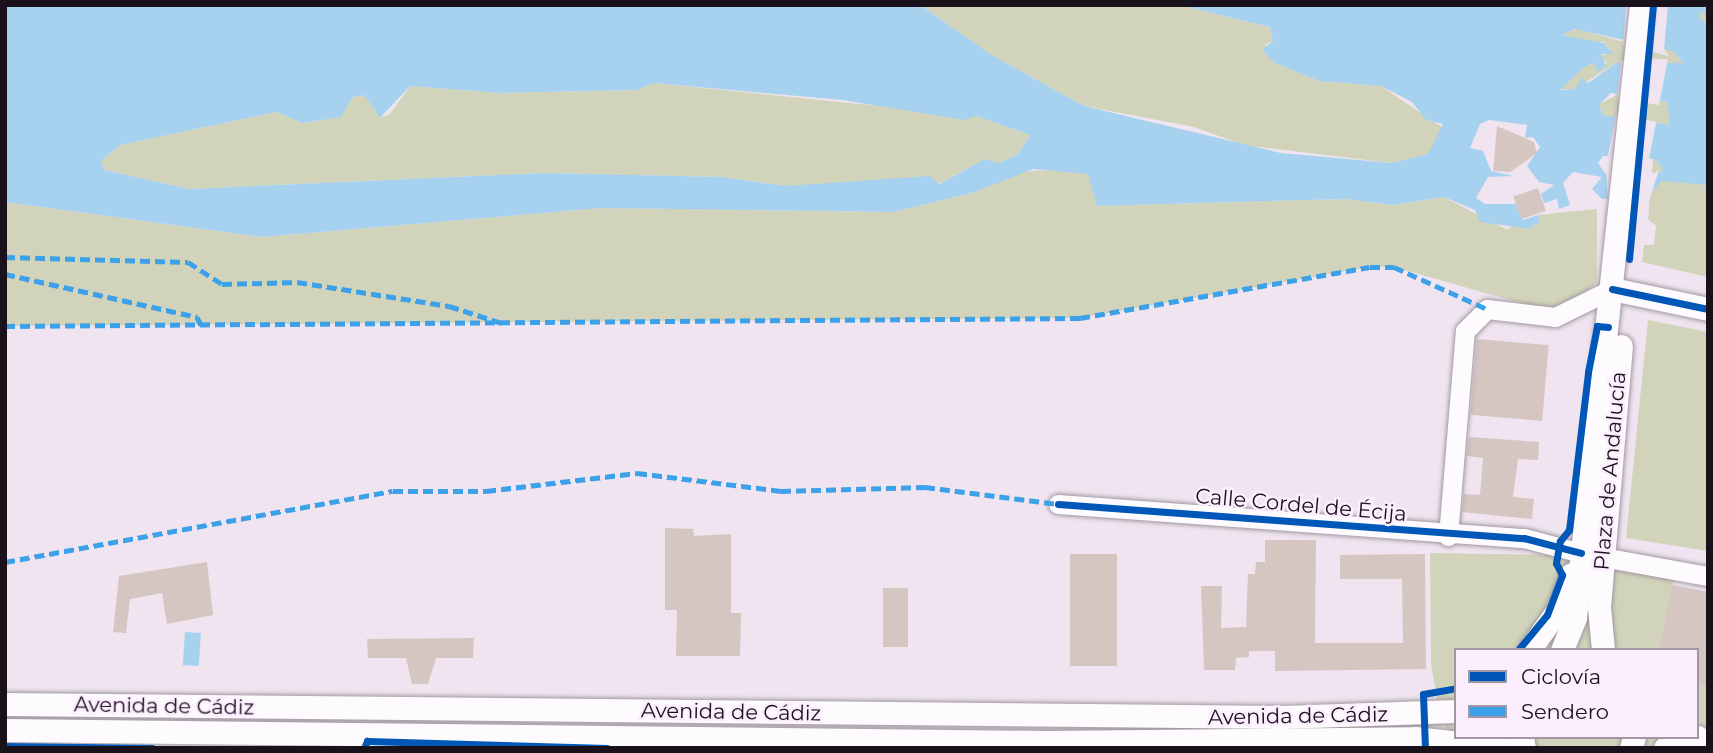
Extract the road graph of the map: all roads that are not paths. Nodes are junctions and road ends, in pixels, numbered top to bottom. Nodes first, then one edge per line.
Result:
1 (1642, 5) edge
2 (1653, 5) edge
3 (1624, 259) junction
4 (1619, 290) junction
5 (1708, 309) edge
6 (1058, 503) dead end
7 (1448, 536) junction
8 (1592, 555) junction
9 (1708, 576) edge
10 (1530, 648) edge
11 (1563, 648) edge
12 (1603, 648) edge
13 (1454, 696) edge
14 (5, 704) edge
15 (324, 708) junction
16 (291, 709) junction
17 (1454, 711) edge
18 (1026, 715) junction
19 (1336, 716) junction
20 (5, 730) edge
21 (188, 739) edge
22 (324, 740) edge
23 (1430, 743) edge
24 (1471, 744) edge
25 (1048, 745) edge
26 (1504, 748) edge

1 - 3 main road
2 - 3 main road
3 - 4 main road, Plaza de Andalucía
4 - 5 main road
4 - 7 street
4 - 8 main road, Plaza de Andalucía
6 - 7 street, Calle Cordel de Écija
7 - 8 street, Calle Cordel de Écija
8 - 9 street, Calle Cordel de Écija
8 - 10 main road
8 - 11 main road, Plaza de Andalucía
8 - 12 main road, Plaza de Andalucía
13 - 19 main road
14 - 16 main road, Avenida de Cádiz
15 - 16 main road, Avenida de Cádiz
15 - 18 main road, Avenida de Cádiz
15 - 22 main road
16 - 21 main road
17 - 19 main road, Avenida de Cádiz
18 - 19 main road, Avenida de Cádiz
18 - 25 street
20 - 21 main road, Avenida de Cádiz
21 - 22 main road, Avenida de Cádiz
22 - 25 main road, Avenida de Cádiz
23 - 24 main road, Avenida de Cádiz
23 - 25 main road, Avenida de Cádiz
24 - 26 main road, Avenida de Cádiz

